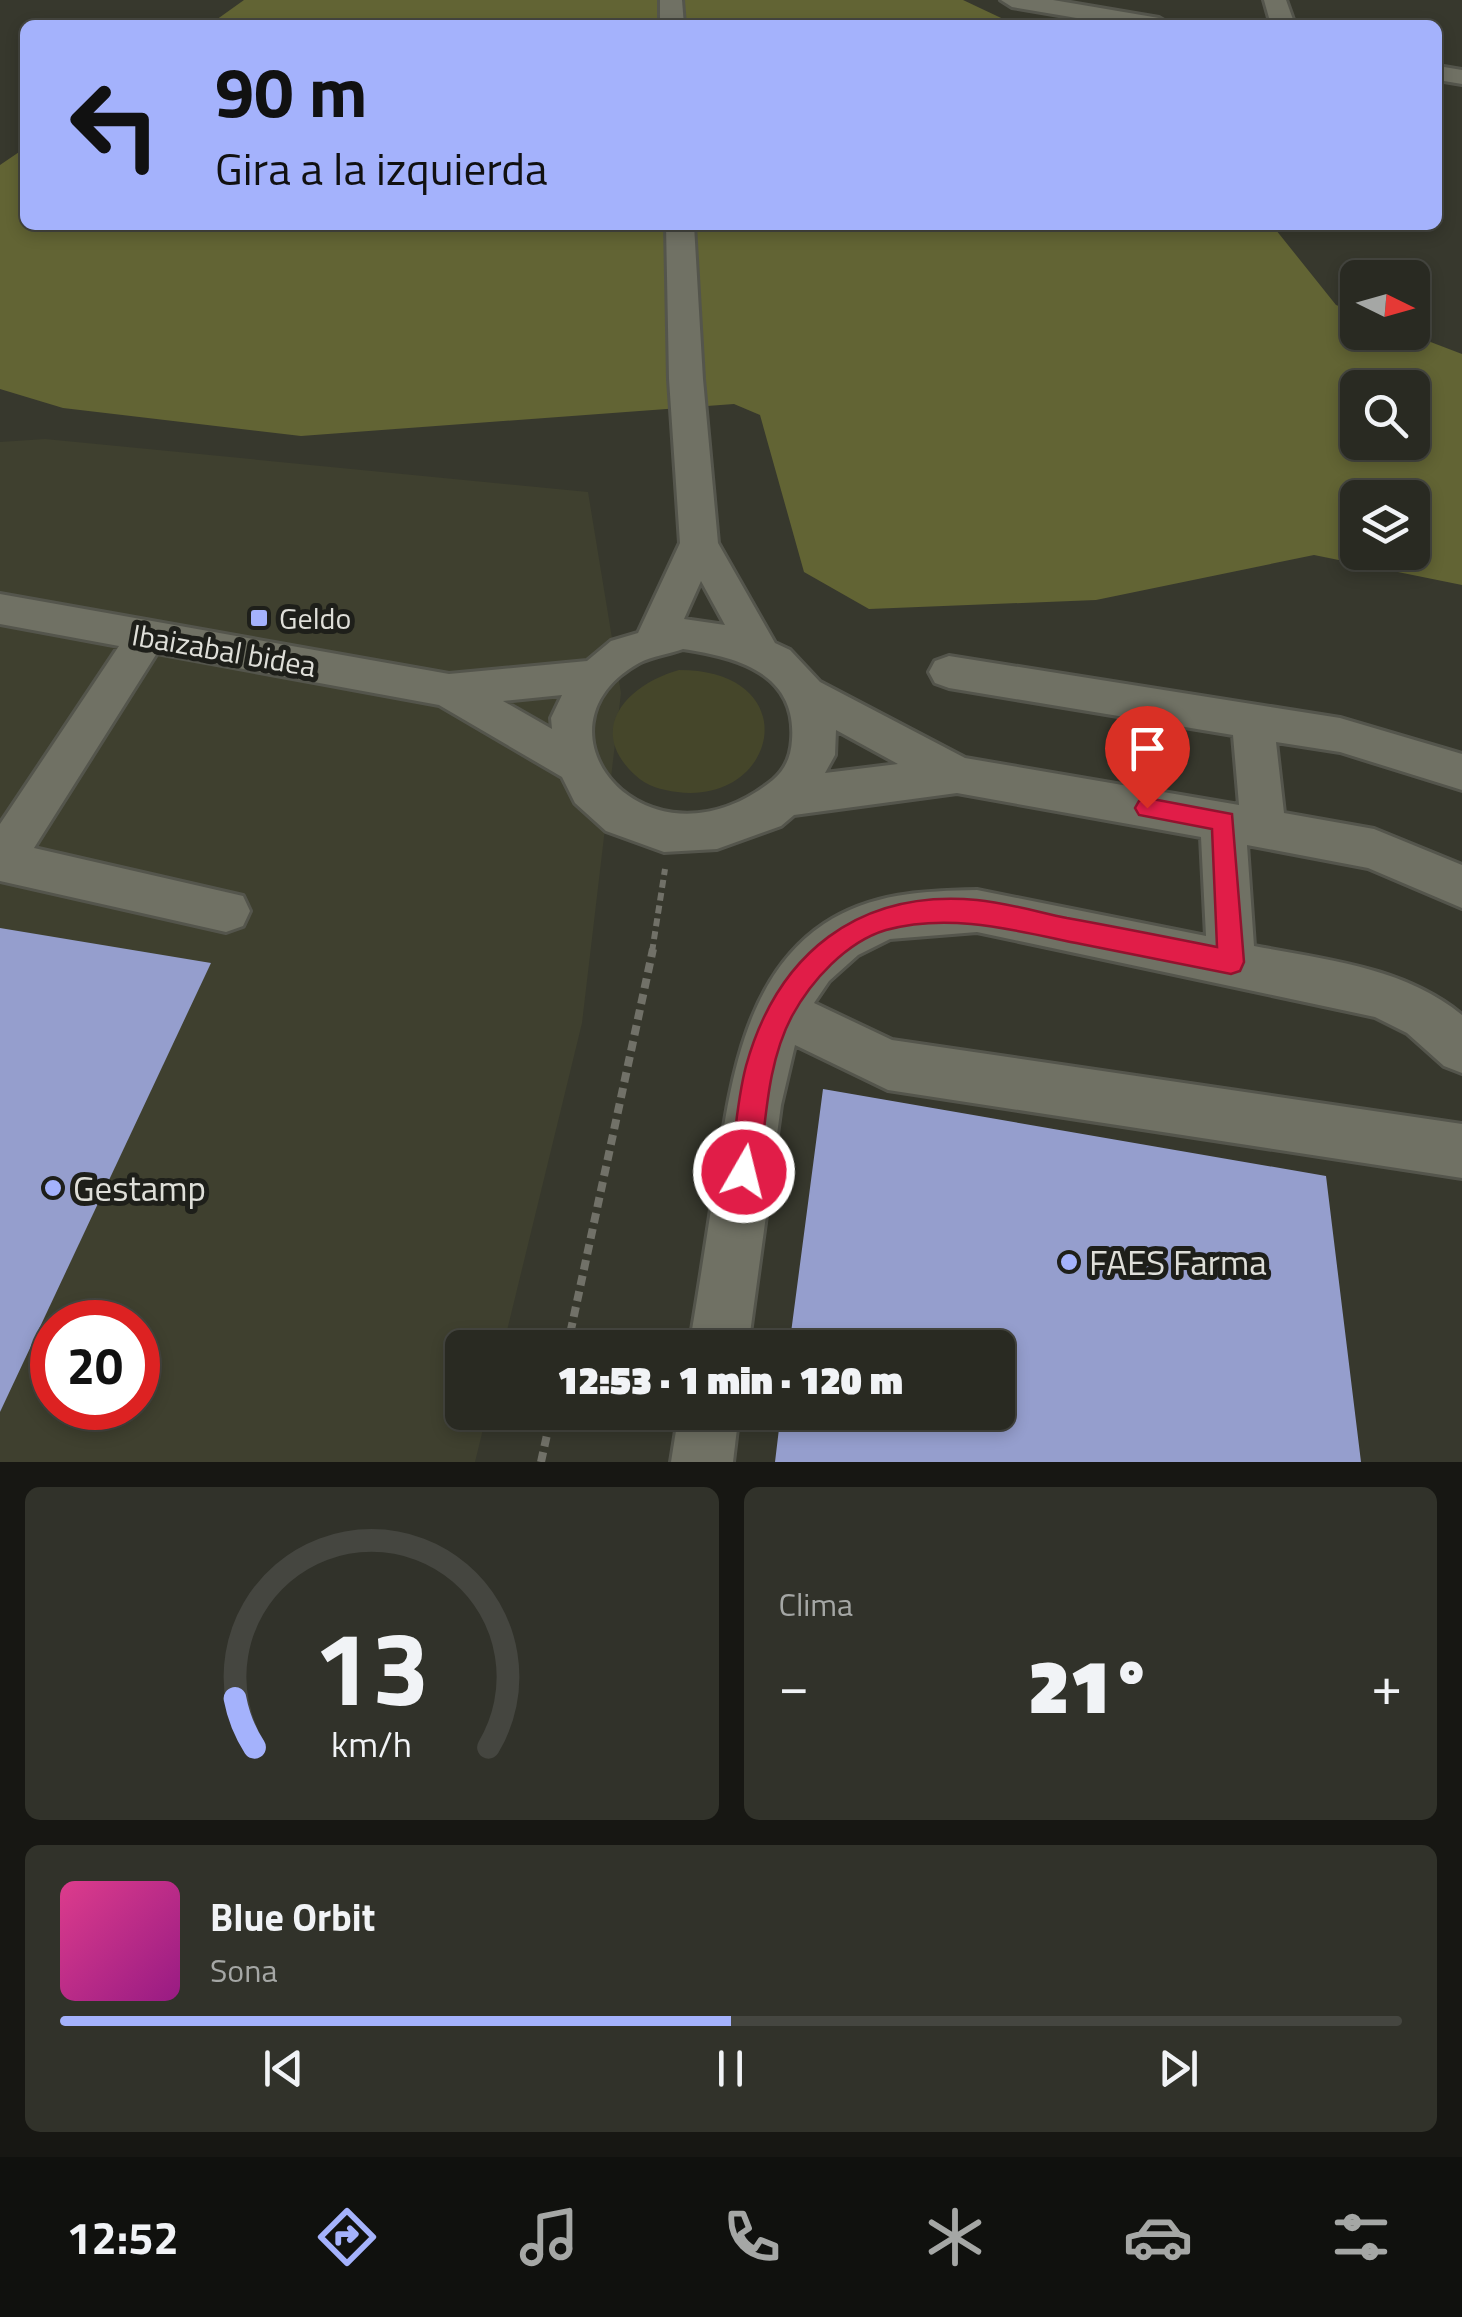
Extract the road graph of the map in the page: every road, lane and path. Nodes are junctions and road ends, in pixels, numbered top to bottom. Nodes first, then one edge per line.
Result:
1 (1012, 0) edge
2 (1129, 20) edge
3 (680, 230) edge
4 (699, 542) junction
5 (0, 610) edge
6 (147, 636) junction
7 (656, 638) junction
8 (758, 648) junction
9 (948, 672) dead end
10 (592, 676) junction
11 (448, 690) junction
12 (808, 695) junction
13 (1253, 721) junction
14 (574, 763) junction
15 (1462, 772) edge
16 (957, 775) junction
17 (786, 798) junction
18 (1243, 825) junction
19 (671, 831) junction
20 (1462, 887) edge
21 (226, 911) dead end
22 (1231, 962) junction
23 (780, 1012) junction
24 (1462, 1048) edge
25 (1462, 1152) edge
26 (570, 1330) edge
27 (721, 1330) edge
28 (548, 1430) edge
29 (706, 1430) edge
30 (541, 1462) edge
31 (702, 1462) edge

1 - 2 street
3 - 4 street
4 - 7 street
4 - 8 street
5 - 6 street, Ibaizabal bidea
6 - 11 street, Ibaizabal bidea
6 - 21 street
7 - 8 street
7 - 10 street
8 - 12 street
9 - 13 street
10 - 11 street, Ibaizabal bidea
10 - 14 street
11 - 14 street, Ibaizabal bidea
12 - 16 street
12 - 17 street
13 - 15 street
13 - 18 street
14 - 19 street
16 - 17 street
16 - 18 street
17 - 19 street
18 - 20 street
18 - 22 street
19 - 26 path
22 - 23 street
22 - 24 street
23 - 25 street
23 - 27 street
28 - 30 path
29 - 31 street

